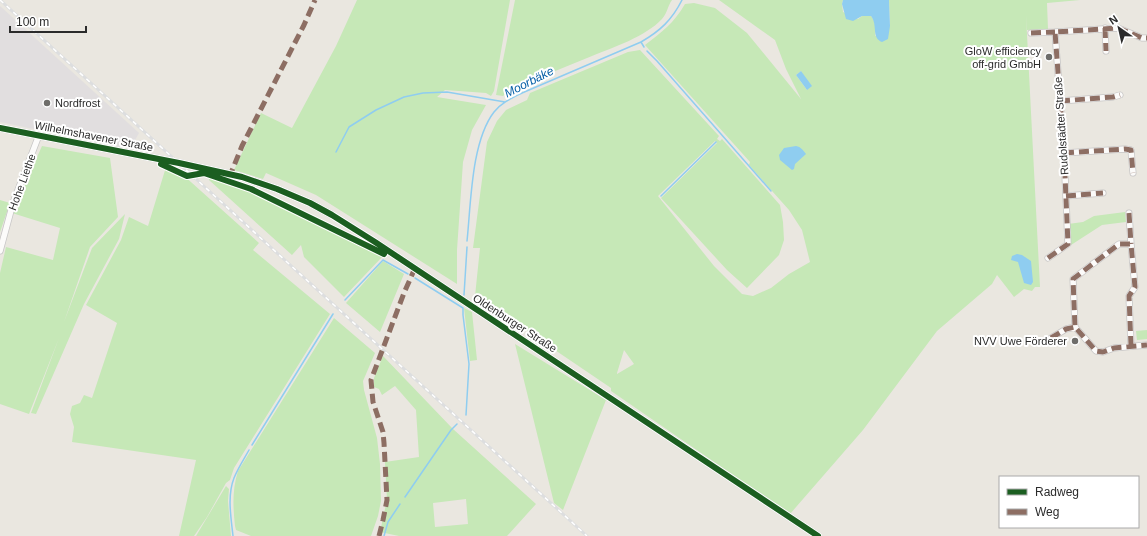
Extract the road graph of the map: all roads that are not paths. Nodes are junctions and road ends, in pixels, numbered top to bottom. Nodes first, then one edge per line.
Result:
1 (1104, 28) junction
2 (1056, 32) junction
3 (1031, 33) dead end
4 (1147, 38) edge
5 (1106, 51) dead end
6 (1120, 95) dead end
7 (1060, 101) junction
8 (0, 128) edge
9 (39, 135) junction
10 (1064, 153) junction
11 (184, 164) joint
12 (1133, 173) dead end
13 (1103, 193) dead end
14 (1066, 196) junction
15 (1129, 213) dead end
16 (1132, 244) junction
17 (0, 252) edge
18 (1048, 258) dead end
19 (1074, 327) junction
20 (1051, 338) dead end
21 (1147, 345) edge
22 (1131, 346) junction
23 (818, 536) edge

1 - 2 street
1 - 4 street
1 - 5 street
2 - 3 street
2 - 7 street, Rudolstädter Straße
6 - 7 street
7 - 10 street, Rudolstädter Straße
8 - 9 street, Wilhelmshavener Straße
9 - 11 street, Wilhelmshavener Straße
9 - 17 street, Hohe Liethe
10 - 12 street
10 - 14 street, Rudolstädter Straße
11 - 23 street, Oldenburger Straße
13 - 14 street
14 - 18 street, Rudolstädter Straße
15 - 16 street
16 - 19 street
16 - 22 street
19 - 20 street
19 - 22 street
21 - 22 street

